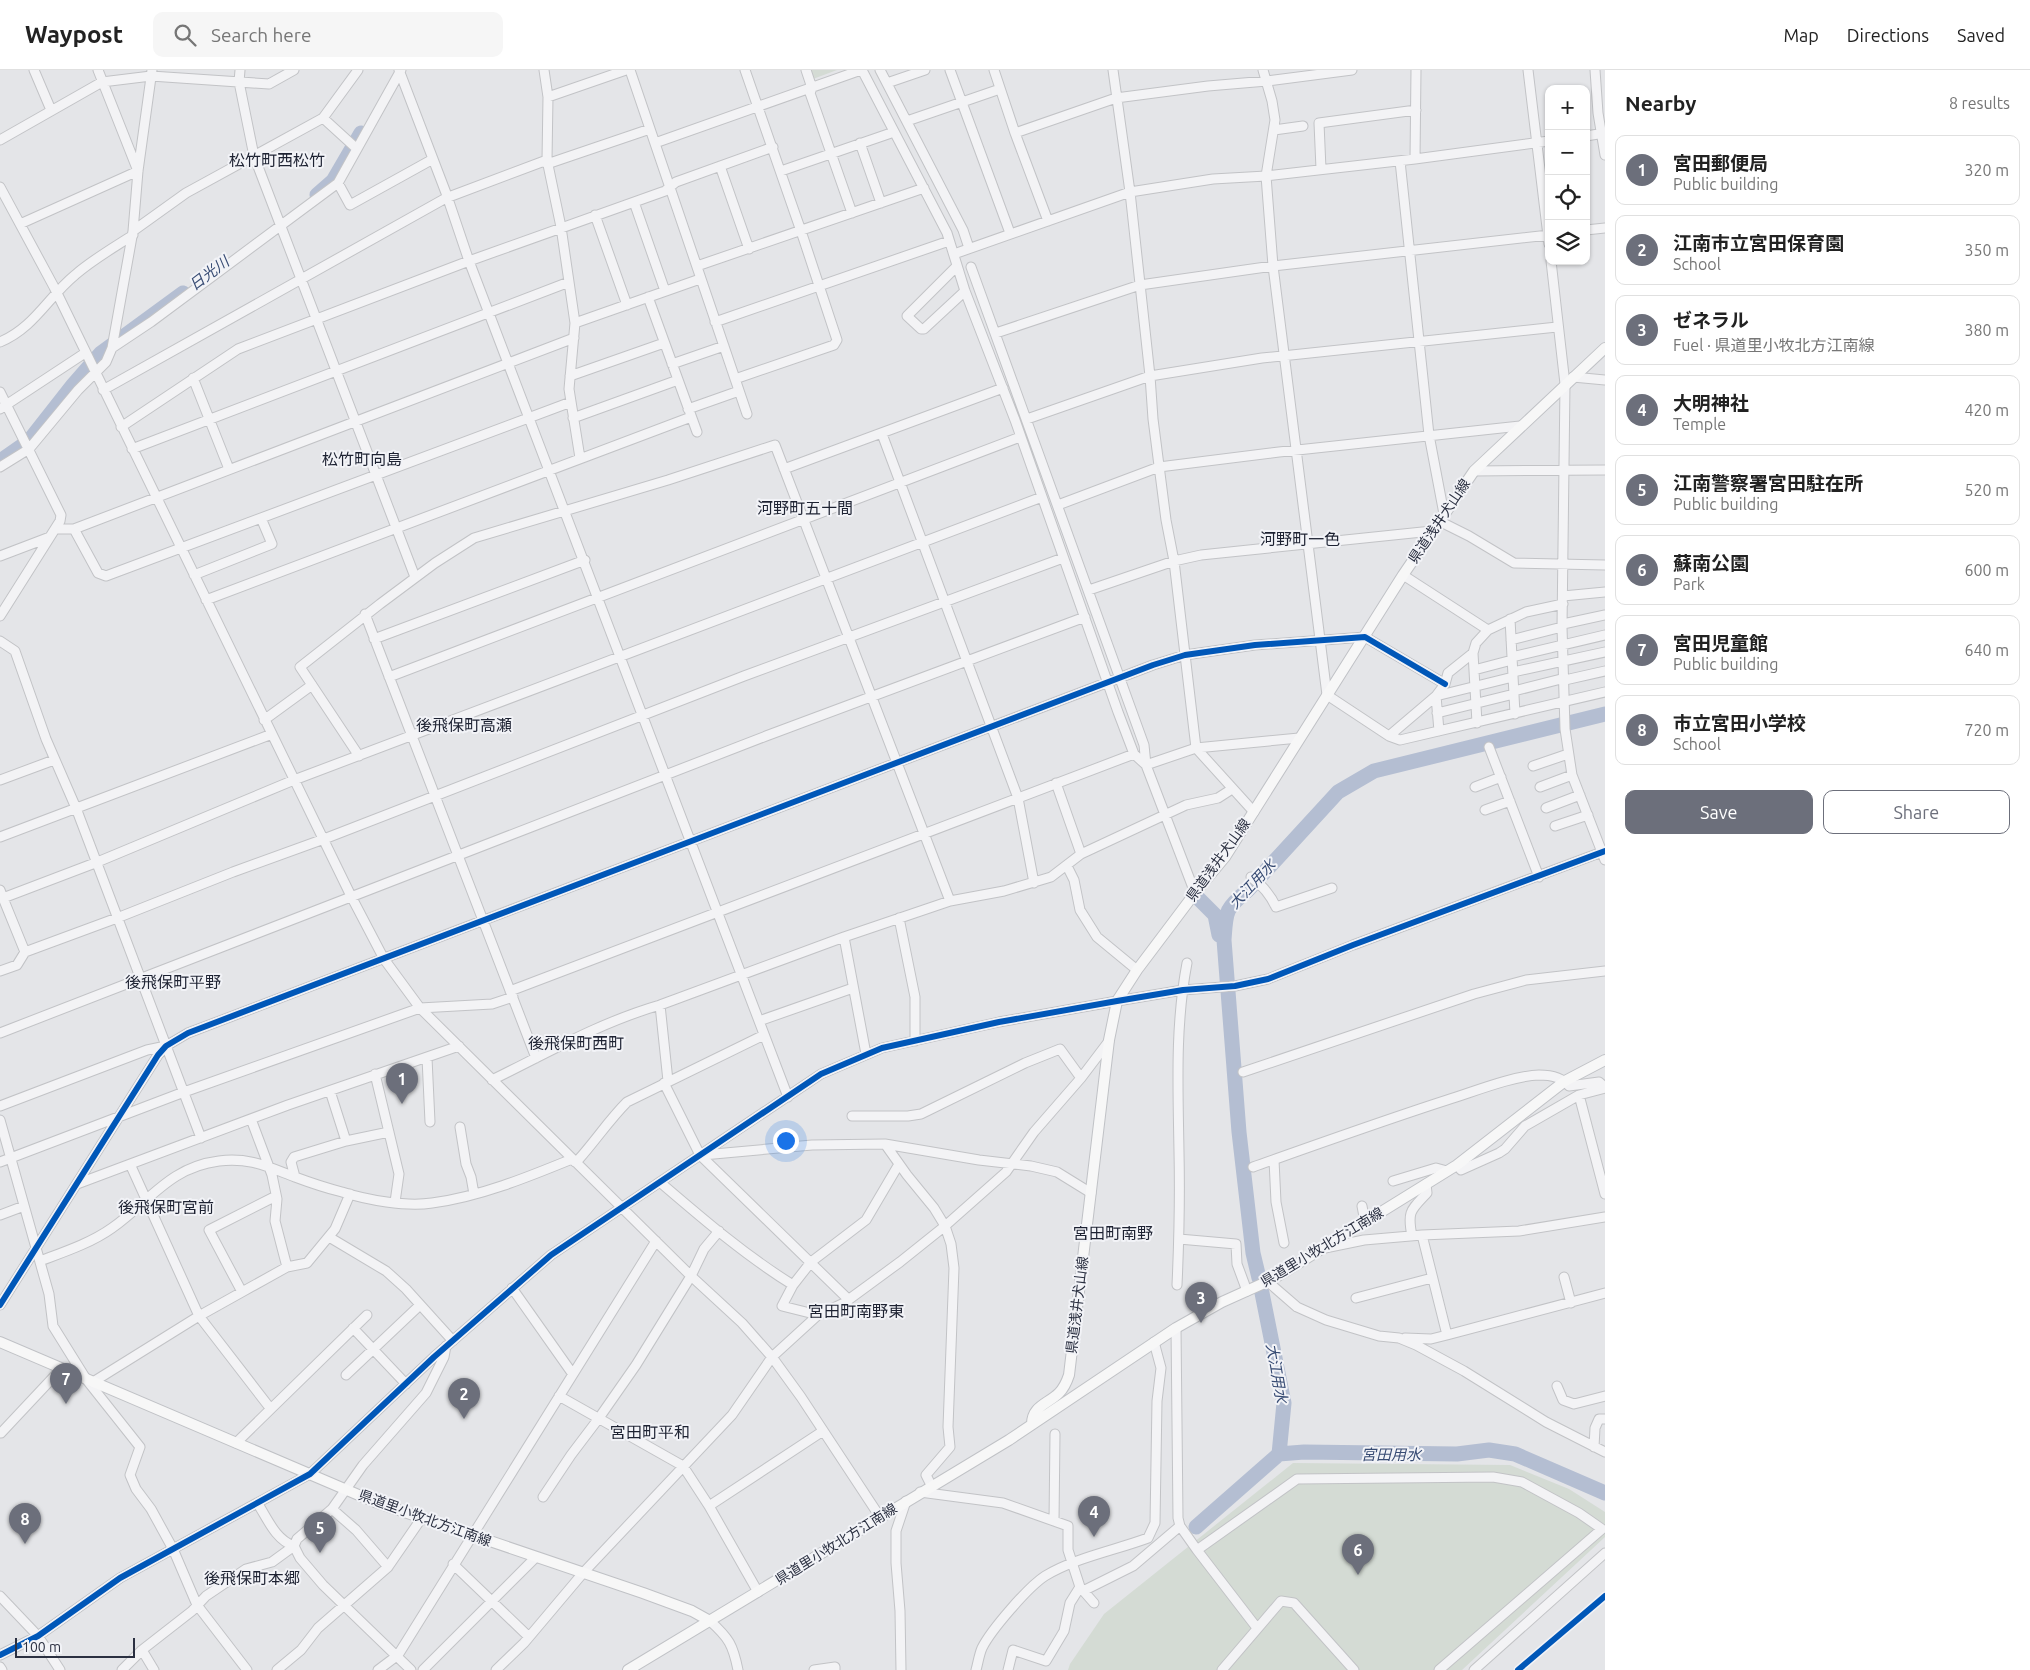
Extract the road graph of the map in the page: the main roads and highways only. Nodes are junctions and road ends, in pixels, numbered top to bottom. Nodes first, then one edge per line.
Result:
1 (1605, 348) edge
2 (1605, 1060) edge
3 (0, 1342) edge
4 (1032, 1424) junction
5 (710, 1621) junction
6 (628, 1670) edge

1 - 4 main road, 県道浅井犬山線
2 - 4 main road, 県道里小牧北方江南線
3 - 5 main road, 県道里小牧北方江南線
4 - 5 main road, 県道里小牧北方江南線
5 - 6 main road

